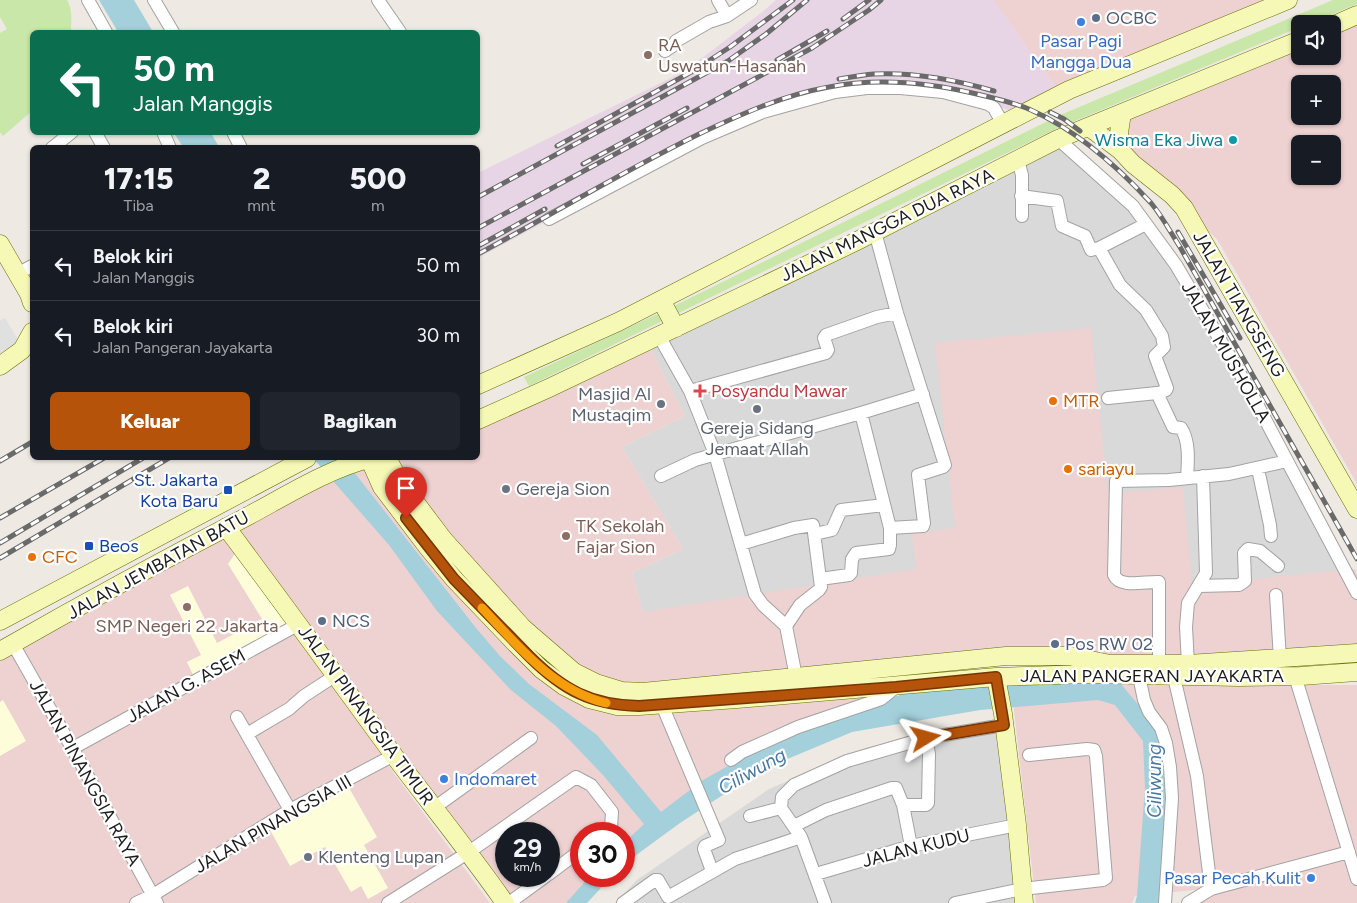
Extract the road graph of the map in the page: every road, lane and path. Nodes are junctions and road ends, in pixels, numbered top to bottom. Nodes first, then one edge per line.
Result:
1 (88, 0) edge
2 (154, 0) edge
3 (378, 0) edge
4 (718, 0) edge
5 (751, 0) edge
6 (1288, 0) edge
7 (1357, 15) edge
8 (727, 16) junction
9 (1341, 22) edge
10 (105, 30) edge
11 (173, 30) edge
12 (399, 30) edge
13 (1291, 44) edge
14 (665, 51) dead end
15 (1122, 113) junction
16 (1002, 124) junction
17 (1089, 127) junction
18 (68, 135) edge
19 (1058, 139) junction
20 (56, 145) edge
21 (1120, 150) junction
22 (1018, 160) junction
23 (1021, 196) junction
24 (1022, 216) dead end
25 (549, 219) dead end
26 (1146, 224) junction
27 (875, 232) junction
28 (0, 244) edge
29 (1099, 248) junction
30 (25, 270) edge
31 (30, 294) edge
32 (661, 300) junction
33 (897, 313) junction
34 (676, 328) junction
35 (30, 336) edge
36 (659, 336) junction
37 (0, 366) edge
38 (480, 384) edge
39 (690, 391) junction
40 (923, 394) junction
41 (1157, 394) junction
42 (1108, 398) dead end
43 (861, 414) junction
44 (480, 419) edge
45 (715, 454) junction
46 (303, 460) edge
47 (365, 460) edge
48 (388, 460) edge
49 (1287, 461) junction
50 (1258, 469) junction
51 (661, 476) dead end
52 (1203, 476) junction
53 (1187, 478) junction
54 (884, 505) junction
55 (1357, 509) edge
56 (226, 527) junction
57 (890, 528) junction
58 (815, 534) junction
59 (1270, 536) dead end
60 (741, 544) junction
61 (1278, 566) dead end
62 (468, 568) junction
63 (454, 579) junction
64 (820, 579) junction
65 (1199, 586) junction
66 (1357, 593) edge
67 (1276, 595) dead end
68 (0, 621) edge
69 (299, 624) junction
70 (786, 626) junction
71 (6, 647) edge
72 (1357, 654) edge
73 (1280, 659) junction
74 (1159, 664) junction
75 (1188, 664) junction
76 (869, 669) junction
77 (848, 672) junction
78 (1357, 672) edge
79 (336, 675) junction
80 (1139, 676) junction
81 (1295, 676) junction
82 (796, 677) junction
83 (1174, 677) junction
84 (997, 679) junction
85 (896, 687) junction
86 (871, 688) junction
87 (850, 690) junction
88 (662, 704) junction
89 (237, 717) dead end
90 (1004, 720) junction
91 (247, 734) junction
92 (531, 738) dead end
93 (926, 738) junction
94 (73, 748) junction
95 (394, 755) junction
96 (1029, 755) dead end
97 (731, 760) dead end
98 (902, 805) junction
99 (434, 808) junction
100 (781, 808) junction
101 (290, 810) junction
102 (750, 816) dead end
103 (611, 822) edge
104 (1017, 825) junction
105 (798, 832) junction
106 (911, 846) junction
107 (469, 852) junction
108 (1349, 852) junction
109 (712, 871) junction
110 (816, 874) junction
111 (1357, 879) edge
112 (531, 887) edge
113 (1211, 889) junction
114 (1023, 896) edge
115 (155, 899) edge
116 (136, 903) edge
117 (388, 903) edge
118 (505, 903) edge
119 (509, 903) edge
120 (623, 903) edge
121 (825, 903) edge
122 (955, 903) edge
123 (1165, 903) edge
124 (1188, 903) edge

1 - 10 street
2 - 11 street
3 - 12 street
4 - 8 street
5 - 8 street
6 - 16 main road, JALAN MANGGA DUA RAYA
7 - 9 main road
8 - 14 street
13 - 15 main road, JALAN MANGGA DUA RAYA
15 - 17 main road, JALAN MANGGA DUA RAYA
15 - 21 main road
16 - 25 street
16 - 32 main road, JALAN MANGGA DUA RAYA
17 - 19 main road, JALAN MANGGA DUA RAYA
17 - 21 main road, JALAN TIANGSENG
18 - 20 street
19 - 22 main road, JALAN MANGGA DUA RAYA
19 - 26 street, JALAN MUSHOLLA
21 - 55 main road, JALAN TIANGSENG
22 - 23 street
22 - 27 main road, JALAN MANGGA DUA RAYA
23 - 24 street
23 - 29 street
26 - 29 street
26 - 49 street, JALAN MUSHOLLA
27 - 33 street
27 - 34 main road, JALAN MANGGA DUA RAYA
28 - 30 main road
29 - 41 street
30 - 31 main road
32 - 34 main road
32 - 38 main road, JALAN MANGGA DUA RAYA
33 - 39 street
33 - 40 street
34 - 36 main road, JALAN MANGGA DUA RAYA
35 - 37 main road
36 - 39 street
36 - 44 main road, JALAN MANGGA DUA RAYA
39 - 45 street
40 - 43 street
40 - 57 street
41 - 42 street
41 - 53 street
43 - 45 street
43 - 54 street
45 - 51 street
45 - 60 street
46 - 68 main road, JALAN JEMBATAN BATU
47 - 56 main road, JALAN JEMBATAN BATU
47 - 63 main road, JALAN PANGERAN JAYAKARTA
48 - 62 main road, JALAN PANGERAN JAYAKARTA
49 - 50 street
49 - 66 street, JALAN MUSHOLLA
50 - 52 street
50 - 59 street
52 - 53 street
52 - 65 street
53 - 74 street
54 - 57 street
54 - 58 street
56 - 69 main road, JALAN PINANGSIA TIMUR
56 - 71 main road, JALAN JEMBATAN BATU
57 - 64 street
58 - 60 street
58 - 64 street
60 - 70 street
61 - 65 street
62 - 63 main road
62 - 82 main road, JALAN PANGERAN JAYAKARTA
63 - 88 main road, JALAN PANGERAN JAYAKARTA
64 - 70 street
65 - 75 street
67 - 73 street
69 - 79 main road, JALAN PINANGSIA TIMUR
69 - 94 street, JALAN G. ASEM
70 - 82 street
71 - 94 street, JALAN PINANGSIA RAYA
72 - 73 main road, JALAN PANGERAN JAYAKARTA
73 - 75 main road, JALAN PANGERAN JAYAKARTA
74 - 75 main road, JALAN PANGERAN JAYAKARTA
74 - 76 main road, JALAN PANGERAN JAYAKARTA
76 - 77 main road, JALAN PANGERAN JAYAKARTA
76 - 86 main road
77 - 82 main road, JALAN PANGERAN JAYAKARTA
77 - 87 main road
78 - 81 main road, JALAN PANGERAN JAYAKARTA
79 - 91 street
79 - 95 main road, JALAN PINANGSIA TIMUR
80 - 83 main road, JALAN PANGERAN JAYAKARTA
80 - 84 main road, JALAN PANGERAN JAYAKARTA
80 - 123 street
81 - 83 main road, JALAN PANGERAN JAYAKARTA
81 - 108 street
83 - 113 street
84 - 85 main road, JALAN PANGERAN JAYAKARTA
84 - 90 main road
85 - 86 main road, JALAN PANGERAN JAYAKARTA
85 - 97 street
86 - 87 main road, JALAN PANGERAN JAYAKARTA
87 - 88 main road, JALAN PANGERAN JAYAKARTA
88 - 109 street
89 - 91 street
90 - 93 street
90 - 104 main road
91 - 101 street
92 - 99 street
93 - 98 street
93 - 100 street
94 - 115 street, JALAN PINANGSIA RAYA
95 - 99 main road, JALAN PINANGSIA TIMUR
95 - 101 street, JALAN PINANGSIA III
96 - 114 street
98 - 105 street
98 - 106 street
99 - 107 main road, JALAN PINANGSIA TIMUR
100 - 102 street
100 - 105 street
101 - 115 street, JALAN PINANGSIA III
103 - 107 street
104 - 106 street, JALAN KUDU
104 - 114 main road
105 - 109 street
105 - 110 street
106 - 110 street, JALAN KUDU
107 - 117 street
107 - 118 main road, JALAN PINANGSIA TIMUR
108 - 111 street
108 - 113 street
109 - 120 street
110 - 121 street
112 - 119 street
113 - 124 street
114 - 122 street
115 - 116 street, JALAN PINANGSIA III

